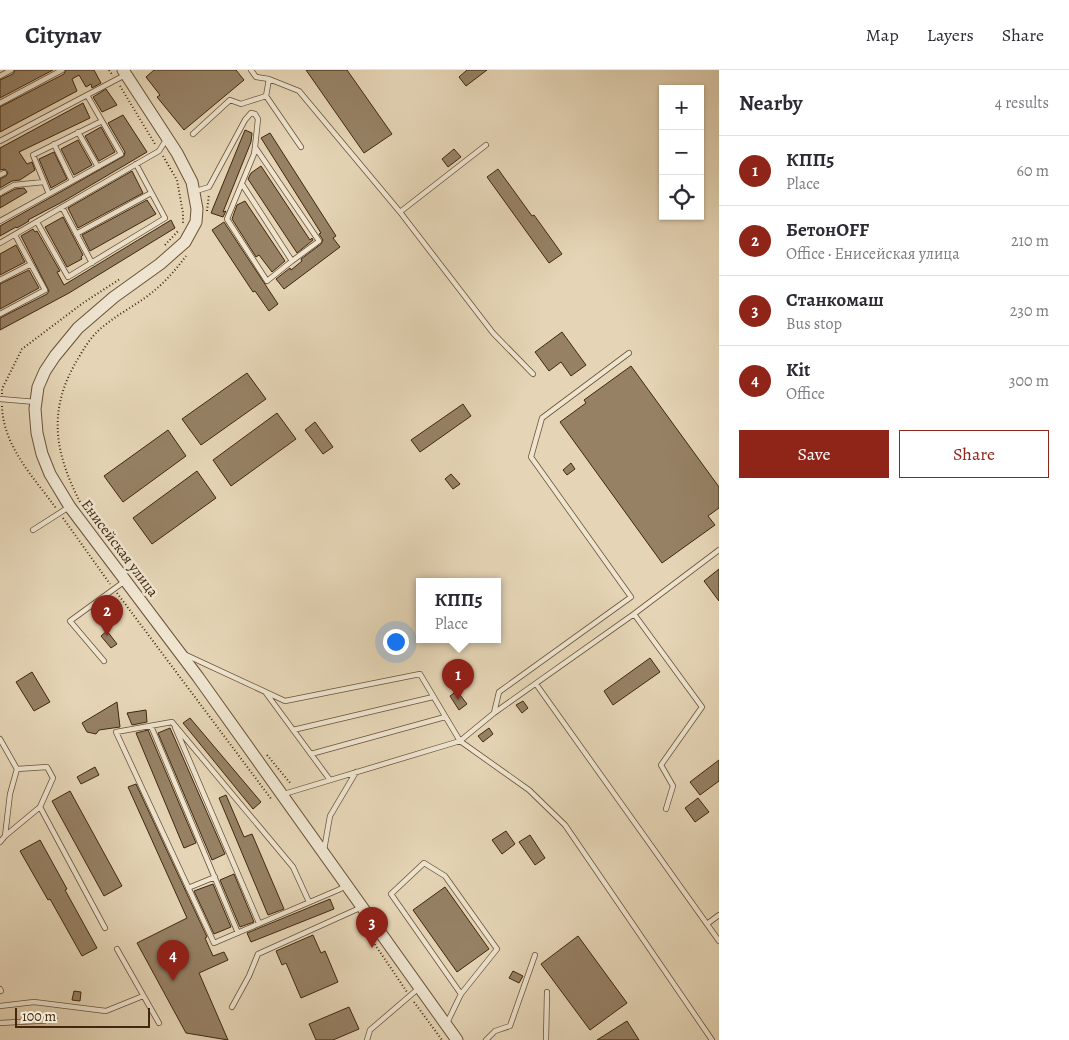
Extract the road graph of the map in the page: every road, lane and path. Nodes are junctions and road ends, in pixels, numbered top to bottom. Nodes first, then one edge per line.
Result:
1 (11, 70) edge
2 (62, 70) edge
3 (109, 70) edge
4 (251, 70) edge
5 (121, 75) edge
6 (0, 76) edge
7 (269, 79) junction
8 (87, 95) junction
9 (266, 96) junction
10 (0, 103) edge
11 (102, 121) junction
12 (78, 132) junction
13 (193, 134) dead end
14 (167, 139) junction
15 (0, 141) edge
16 (54, 144) junction
17 (486, 146) dead end
18 (256, 147) junction
19 (301, 147) dead end
20 (159, 151) junction
21 (136, 164) junction
22 (98, 167) junction
23 (72, 181) junction
24 (44, 182) junction
25 (242, 184) junction
26 (210, 187) junction
27 (194, 191) junction
28 (0, 193) edge
29 (151, 193) junction
30 (49, 194) junction
31 (62, 207) junction
32 (400, 212) junction
33 (205, 216) dead end
34 (0, 221) edge
35 (37, 222) junction
36 (76, 234) junction
37 (15, 235) junction
38 (0, 243) edge
39 (160, 251) dead end
40 (187, 254) dead end
41 (292, 261) junction
42 (92, 263) junction
43 (31, 264) junction
44 (123, 277) dead end
45 (0, 280) edge
46 (0, 314) edge
47 (629, 353) dead end
48 (532, 374) dead end
49 (1, 399) edge
50 (36, 402) junction
51 (76, 505) junction
52 (59, 513) junction
53 (33, 530) dead end
54 (719, 550) edge
55 (126, 580) junction
56 (114, 589) junction
57 (634, 614) junction
58 (180, 653) junction
59 (104, 661) dead end
60 (536, 684) junction
61 (265, 691) junction
62 (434, 697) junction
63 (494, 713) junction
64 (445, 716) junction
65 (172, 722) junction
66 (151, 726) junction
67 (293, 730) junction
68 (0, 739) edge
69 (460, 741) junction
70 (265, 752) dead end
71 (311, 754) junction
72 (17, 769) junction
73 (356, 772) junction
74 (330, 780) junction
75 (296, 790) junction
76 (278, 798) junction
77 (40, 807) junction
78 (666, 809) dead end
79 (5, 836) junction
80 (0, 842) edge
81 (324, 852) junction
82 (215, 877) junction
83 (348, 885) junction
84 (188, 888) junction
85 (308, 902) junction
86 (357, 909) junction
87 (719, 915) edge
88 (259, 924) junction
89 (707, 924) junction
90 (105, 928) dead end
91 (238, 932) junction
92 (719, 940) edge
93 (117, 949) dead end
94 (534, 955) dead end
95 (420, 987) junction
96 (547, 992) dead end
97 (461, 994) junction
98 (143, 996) junction
99 (410, 996) junction
100 (0, 1006) edge
101 (232, 1007) dead end
102 (55, 1020) dead end
103 (0, 1023) edge
104 (159, 1023) dead end
105 (446, 1024) junction
106 (367, 1040) edge
107 (442, 1040) edge
108 (457, 1040) edge
109 (486, 1040) edge
110 (546, 1040) edge
111 (712, 1040) edge

1 - 6 lane
2 - 10 lane
3 - 5 path
4 - 7 lane
5 - 8 lane
5 - 14 street, Енисейская улица
5 - 20 path
7 - 9 lane
7 - 32 lane
8 - 11 lane
8 - 15 lane
9 - 13 lane
9 - 19 lane
11 - 12 lane
11 - 22 lane
12 - 16 lane
12 - 22 lane
14 - 20 lane
14 - 27 street, Енисейская улица
16 - 23 lane
16 - 24 lane
17 - 32 lane
18 - 25 lane
18 - 26 lane
18 - 41 lane
20 - 21 lane
20 - 39 path
21 - 29 lane
21 - 31 lane
22 - 23 lane
23 - 30 lane
24 - 28 lane
24 - 30 lane
25 - 41 lane
25 - 41 lane
26 - 27 lane
26 - 33 path
27 - 50 street, Енисейская улица
29 - 36 lane
29 - 42 lane
30 - 34 lane
31 - 35 lane
31 - 36 lane
32 - 48 lane
35 - 37 lane
35 - 42 lane
36 - 42 lane
37 - 38 lane
37 - 43 lane
40 - 51 path
43 - 45 lane
43 - 46 lane
44 - 49 path
47 - 63 lane
49 - 50 lane
49 - 52 path
50 - 51 street, Енисейская улица
51 - 52 lane
51 - 55 street, Енисейская улица
52 - 53 lane
52 - 56 path
54 - 57 lane
55 - 56 lane
55 - 58 street, Енисейская улица
56 - 59 lane
56 - 76 path
57 - 60 lane
57 - 78 lane
58 - 61 lane
58 - 76 street, Енисейская улица
60 - 63 lane
60 - 89 lane
61 - 62 lane
61 - 67 lane
62 - 64 lane
62 - 67 lane
63 - 69 lane
64 - 69 lane
64 - 71 lane
65 - 66 lane
65 - 85 lane
65 - 88 lane
66 - 82 lane
66 - 84 lane
67 - 71 lane
68 - 72 lane
69 - 73 lane
69 - 111 lane
70 - 75 path
71 - 74 lane
72 - 77 lane
72 - 79 lane
73 - 74 lane
73 - 81 lane
74 - 75 lane
75 - 76 lane
76 - 81 street, Енисейская улица
77 - 79 lane
77 - 90 lane
79 - 80 lane
81 - 83 street, Енисейская улица
82 - 84 lane
82 - 91 lane
83 - 85 lane
83 - 86 street, Енисейская улица
84 - 91 lane
85 - 88 lane
86 - 95 street, Енисейская улица
86 - 99 path
86 - 101 lane
87 - 89 lane
88 - 91 lane
89 - 92 lane
93 - 98 lane
94 - 109 lane
95 - 99 lane
95 - 105 street, Енисейская улица
96 - 110 lane
97 - 97 lane
97 - 105 lane
98 - 100 lane
98 - 104 lane
99 - 106 lane
99 - 107 path
102 - 103 lane
105 - 108 street, Енисейская улица

